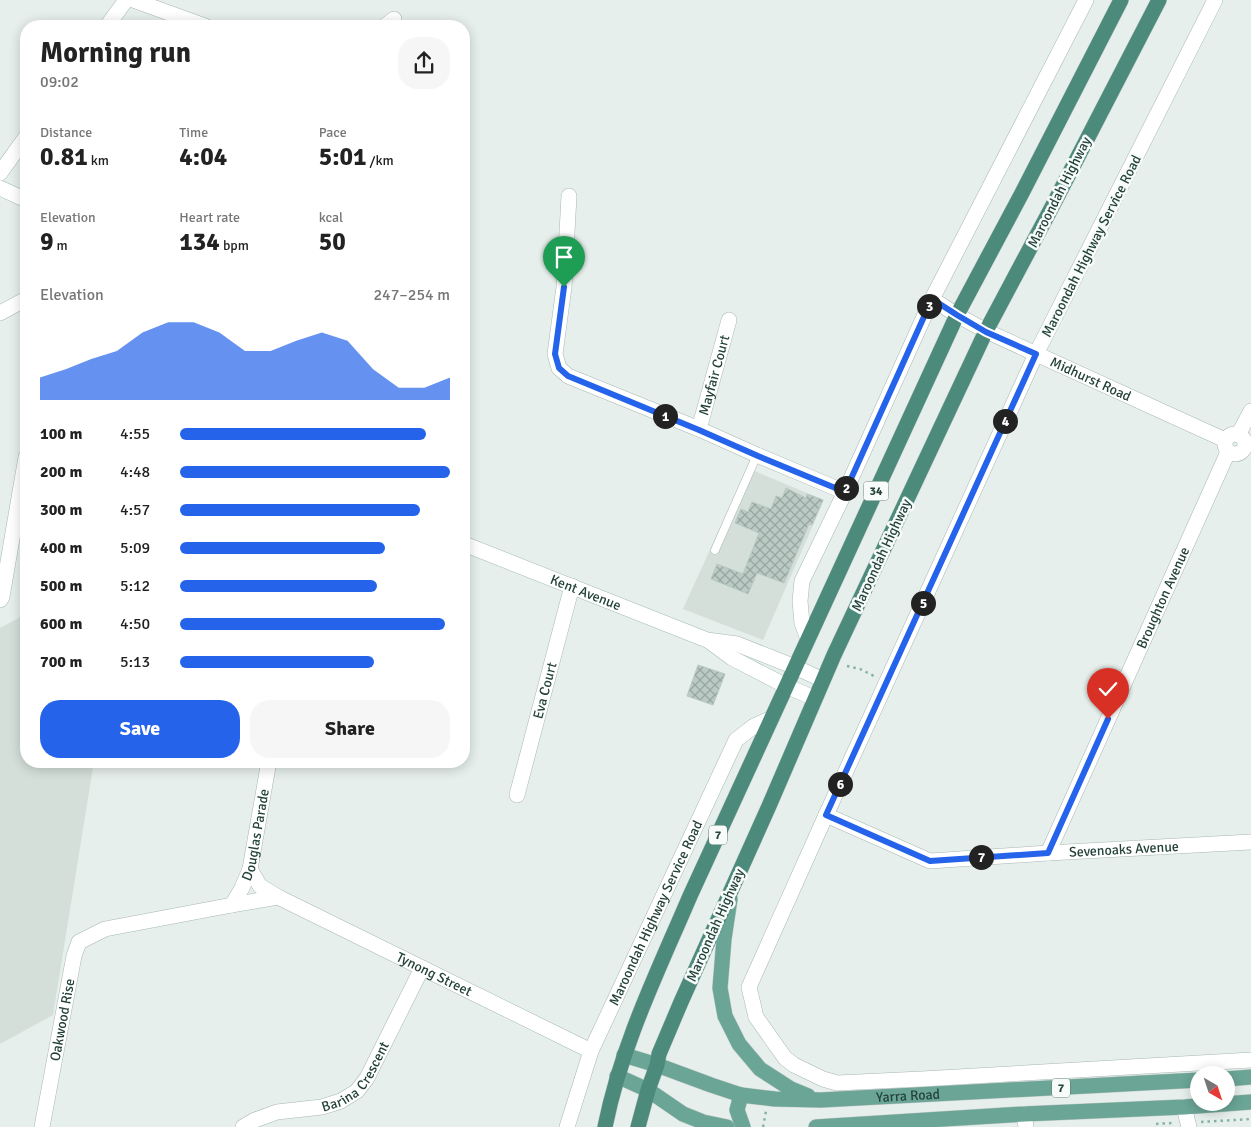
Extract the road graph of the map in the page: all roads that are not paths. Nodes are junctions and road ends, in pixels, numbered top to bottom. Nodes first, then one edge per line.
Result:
1 (126, 0) edge
2 (132, 0) edge
3 (1086, 0) edge
4 (1121, 0) edge
5 (1159, 0) edge
6 (1215, 0) edge
7 (111, 20) edge
8 (188, 20) edge
9 (20, 145) edge
10 (0, 173) edge
11 (0, 188) edge
12 (569, 196) dead end
13 (20, 197) edge
14 (932, 299) junction
15 (20, 302) edge
16 (0, 313) edge
17 (957, 315) junction
18 (729, 320) dead end
19 (986, 332) junction
20 (1036, 354) junction
21 (1251, 410) edge
22 (699, 430) junction
23 (1237, 446) edge
24 (758, 456) junction
25 (20, 492) edge
26 (845, 492) junction
27 (470, 546) edge
28 (715, 550) dead end
29 (572, 586) junction
30 (0, 600) edge
31 (808, 639) junction
32 (707, 640) junction
33 (795, 667) junction
34 (823, 680) junction
35 (786, 686) junction
36 (814, 698) junction
37 (772, 718) junction
38 (267, 768) edge
39 (516, 795) dead end
40 (826, 815) junction
41 (1251, 842) edge
42 (1048, 853) junction
43 (250, 869) junction
44 (731, 890) junction
45 (278, 897) junction
46 (232, 905) junction
47 (422, 968) junction
48 (591, 1051) junction
49 (624, 1055) junction
50 (1251, 1060) edge
51 (657, 1065) junction
52 (617, 1076) junction
53 (1251, 1077) edge
54 (1235, 1078) edge
55 (922, 1079) junction
56 (1190, 1080) edge
57 (648, 1090) junction
58 (740, 1095) junction
59 (922, 1095) junction
60 (821, 1100) junction
61 (1251, 1102) edge
62 (1184, 1107) junction
63 (1025, 1120) edge
64 (925, 1121) junction
65 (42, 1127) edge
66 (243, 1127) edge
67 (567, 1127) edge
68 (605, 1127) edge
69 (638, 1127) edge
70 (727, 1127) edge
71 (744, 1127) edge
72 (816, 1127) edge
73 (1189, 1127) edge

1 - 7 street
2 - 8 street
3 - 14 street
4 - 17 highway, 34
5 - 19 highway, Maroondah Highway / 34
6 - 20 street, Maroondah Highway Service Road
9 - 10 street
11 - 13 street
12 - 22 street
14 - 17 street, Midhurst Road
14 - 26 street
15 - 16 street
17 - 19 street, Midhurst Road
17 - 31 highway, 34
18 - 22 street, Mayfair Court
19 - 20 street, Midhurst Road
19 - 34 highway, Maroondah Highway / 34
20 - 23 street, Midhurst Road
20 - 40 street, Maroondah Highway Service Road
21 - 23 street, Broughton Avenue
22 - 24 street
23 - 42 street, Broughton Avenue
24 - 26 street
24 - 28 lane
25 - 30 street
26 - 31 street
27 - 29 street, Kent Avenue
29 - 32 street, Kent Avenue
29 - 39 street, Eva Court
31 - 33 highway, 34
32 - 33 street, Kent Avenue
32 - 35 street, Kent Avenue
33 - 34 street, Kent Avenue
33 - 35 highway, 34
34 - 36 highway, Maroondah Highway
35 - 36 street, Kent Avenue
35 - 37 highway, 7
36 - 44 highway, Maroondah Highway
37 - 48 street, Maroondah Highway Service Road
37 - 49 highway, 7
38 - 43 street, Douglas Parade
40 - 42 street, Sevenoaks Avenue
40 - 55 street, Maroondah Highway Service Road
41 - 42 street, Sevenoaks Avenue
43 - 45 street, Tynong Street
43 - 46 street, Douglas Parade
44 - 51 highway, Maroondah Highway
44 - 60 main road
45 - 46 street
45 - 47 street, Tynong Street
46 - 65 street, Oakwood Rise
47 - 48 street, Tynong Street
47 - 66 street, Barina Crescent
48 - 67 street, Maroondah Highway Service Road
49 - 51 main road, Yarra Road
49 - 52 highway, 7
50 - 55 street
51 - 57 highway, Maroondah Highway
51 - 58 main road, Yarra Road / 7
52 - 57 main road
52 - 68 highway
53 - 54 main road
55 - 59 street
56 - 59 main road, Yarra Road / 7
57 - 69 highway, Maroondah Highway
57 - 70 main road
58 - 60 main road, Yarra Road / 7
58 - 71 main road
59 - 60 main road, Yarra Road / 7
59 - 64 main road
61 - 62 main road, Yarra Road / 7
62 - 63 main road, Yarra Road / 7
62 - 73 street
63 - 64 main road, Yarra Road / 7
64 - 72 main road, Yarra Road / 7

